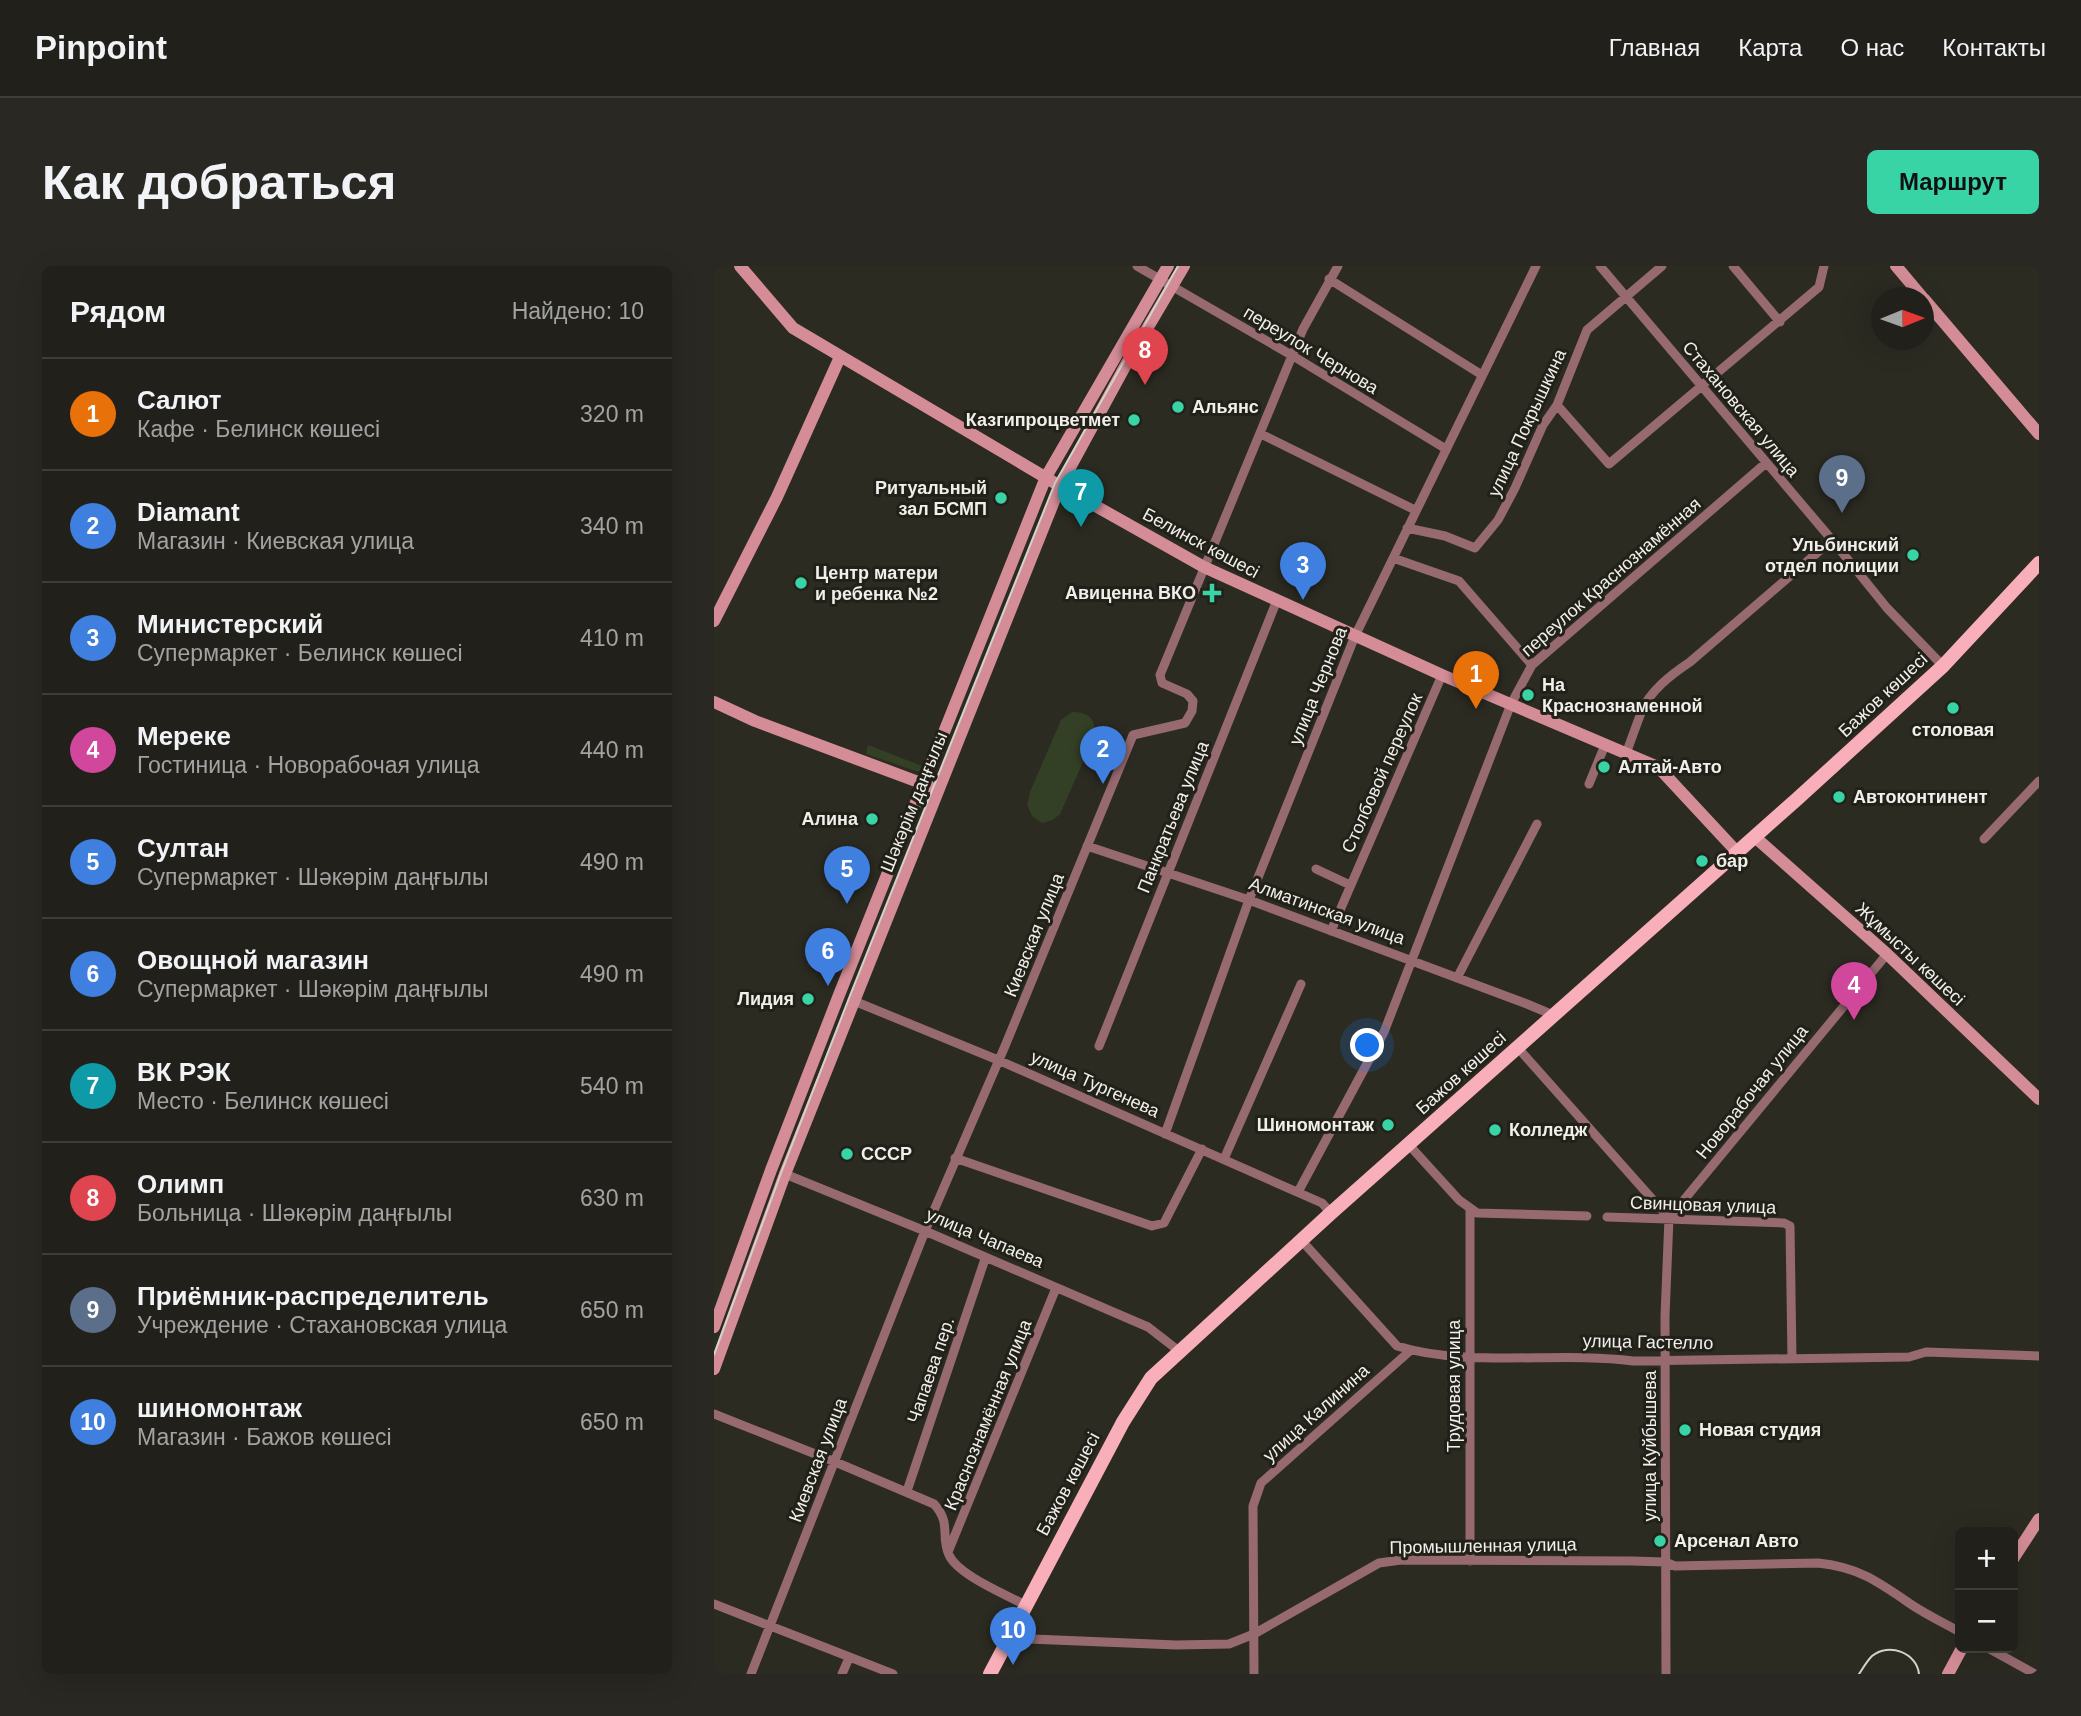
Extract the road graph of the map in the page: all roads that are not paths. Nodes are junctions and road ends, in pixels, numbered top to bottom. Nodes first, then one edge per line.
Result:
1 (740, 266) edge
2 (1137, 266) edge
3 (1168, 266) edge
4 (1184, 266) edge
5 (1338, 266) edge
6 (1536, 266) edge
7 (1600, 266) edge
8 (1662, 266) edge
9 (1733, 266) edge
10 (1824, 266) edge
11 (1896, 266) edge
12 (1160, 279) junction
13 (1329, 279) junction
14 (1172, 286) junction
15 (1914, 287) edge
16 (1626, 297) junction
17 (1934, 311) edge
18 (1780, 322) junction
19 (1293, 356) junction
20 (840, 357) junction
21 (1482, 375) junction
22 (1702, 387) junction
23 (1557, 405) junction
24 (1261, 434) junction
25 (2039, 434) edge
26 (1446, 449) junction
27 (1766, 463) junction
28 (1046, 477) junction
29 (1059, 486) junction
30 (1415, 509) junction
31 (1407, 528) junction
32 (1832, 540) junction
33 (1393, 558) junction
34 (2039, 563) edge
35 (1204, 567) junction
36 (1277, 600) junction
37 (714, 621) edge
38 (1355, 636) junction
39 (1532, 665) junction
40 (1943, 666) junction
41 (1443, 675) junction
42 (714, 702) edge
43 (1511, 704) junction
44 (1605, 745) junction
45 (1626, 754) junction
46 (2039, 781) edge
47 (923, 783) junction
48 (1589, 784) dead end
49 (938, 789) junction
50 (1537, 824) dead end
51 (1756, 838) junction
52 (1984, 839) dead end
53 (1087, 846) junction
54 (1737, 852) junction
55 (1316, 869) dead end
56 (1167, 873) junction
57 (1350, 884) junction
58 (1249, 900) junction
59 (1331, 931) junction
60 (1887, 954) junction
61 (1413, 961) junction
62 (1457, 978) junction
63 (1301, 984) dead end
64 (839, 995) junction
65 (854, 1001) junction
66 (1553, 1015) junction
67 (1099, 1046) dead end
68 (1518, 1048) junction
69 (998, 1060) junction
70 (2039, 1099) edge
71 (1165, 1134) junction
72 (1409, 1145) junction
73 (1202, 1149) junction
74 (955, 1158) junction
75 (1224, 1159) junction
76 (771, 1170) junction
77 (785, 1174) junction
78 (1298, 1192) junction
79 (1471, 1210) junction
80 (1331, 1213) junction
81 (1587, 1216) dead end
82 (1607, 1217) dead end
83 (1668, 1218) junction
84 (925, 1231) junction
85 (1302, 1241) junction
86 (985, 1259) junction
87 (1056, 1288) junction
88 (714, 1327) edge
89 (1411, 1350) junction
90 (1178, 1351) junction
91 (2039, 1356) edge
92 (1470, 1357) junction
93 (1792, 1359) junction
94 (1666, 1360) junction
95 (714, 1368) edge
96 (714, 1415) edge
97 (834, 1461) junction
98 (906, 1491) junction
99 (2039, 1519) edge
100 (2018, 1551) edge
101 (948, 1553) junction
102 (1470, 1561) junction
103 (1665, 1562) junction
104 (714, 1604) edge
105 (1025, 1605) junction
106 (771, 1626) junction
107 (1955, 1629) edge
108 (1254, 1634) junction
109 (1007, 1638) junction
110 (1959, 1653) edge
111 (1997, 1653) edge
112 (849, 1658) junction
113 (751, 1674) edge
114 (842, 1674) edge
115 (893, 1674) edge
116 (990, 1674) edge
117 (1254, 1674) edge
118 (1666, 1674) edge
119 (1948, 1674) edge
120 (2035, 1674) edge

1 - 20 main road, Белинск көшесі
2 - 12 street, переулок Чернова
3 - 12 main road, Шәкәрім даңғылы
4 - 14 main road, Шәкәрім даңғылы
5 - 13 street, Киевская улица
6 - 21 street, улица Чернова
7 - 16 street, Стахановская улица
8 - 16 street, улица Покрышкина
9 - 18 street
10 - 18 street
11 - 15 main road
12 - 14 street, переулок Чернова
12 - 28 main road, Шәкәрім даңғылы
13 - 19 street, Киевская улица
13 - 21 street
14 - 19 street, переулок Чернова
14 - 29 main road, Шәкәрім даңғылы
16 - 22 street, Стахановская улица
16 - 23 street, улица Покрышкина
17 - 25 main road
18 - 22 street
19 - 24 street, Киевская улица
19 - 26 street, переулок Чернова
20 - 28 main road, Белинск көшесі
20 - 37 main road
21 - 26 street, улица Чернова
22 - 23 street
22 - 27 street, Стахановская улица
23 - 31 street, улица Покрышкина
24 - 30 street
24 - 35 street, Киевская улица
26 - 30 street, улица Чернова
27 - 32 street, Стахановская улица
27 - 39 street, переулок Краснознамённая
28 - 29 main road, Белинск көшесі
28 - 47 main road, Шәкәрім даңғылы
29 - 35 main road, Белинск көшесі
29 - 49 main road, Шәкәрім даңғылы
30 - 31 street, улица Чернова
31 - 33 street, улица Чернова
32 - 40 street, Стахановская улица
32 - 45 street
33 - 38 street, улица Чернова
33 - 39 street
34 - 40 main road, Бажов көшесі
35 - 36 main road, Белинск көшесі
35 - 53 street, Киевская улица
36 - 38 main road, Белинск көшесі
36 - 56 street, Панкратьева улица
38 - 41 main road, Белинск көшесі
38 - 58 street, улица Чернова
39 - 43 street, переулок Краснознамённая
40 - 51 main road, Бажов көшесі
41 - 43 main road, Белинск көшесі
41 - 57 street, Столбовой переулок
42 - 47 main road
43 - 44 main road, Белинск көшесі
43 - 61 street, переулок Краснознамённая
44 - 45 main road, Белинск көшесі
44 - 48 street
45 - 54 main road, Белинск көшесі
46 - 52 street
47 - 49 main road
47 - 64 main road, Шәкәрім даңғылы
49 - 65 main road, Шәкәрім даңғылы
50 - 62 street
51 - 54 main road, Бажов көшесі
51 - 60 main road, Жұмысты көшесі
53 - 56 street, Алматинская улица
53 - 69 street, Киевская улица
54 - 66 main road, Бажов көшесі
55 - 57 street
56 - 58 street, Алматинская улица
56 - 67 street, Панкратьева улица
57 - 59 street, Столбовой переулок
58 - 59 street, Алматинская улица
58 - 71 street, улица Чернова
59 - 61 street, Алматинская улица
60 - 70 main road, Жұмысты көшесі
60 - 83 street, Новорабочая улица
61 - 62 street, Алматинская улица
61 - 78 street, переулок Краснознамённая
62 - 66 street, Алматинская улица
63 - 75 street
64 - 65 main road, улица Тургенева
64 - 76 main road, Шәкәрім даңғылы
65 - 69 street, улица Тургенева
65 - 77 main road, Шәкәрім даңғылы
66 - 68 main road, Бажов көшесі
68 - 72 main road, Бажов көшесі
68 - 83 street
69 - 71 street, улица Тургенева
69 - 74 street, Киевская улица
71 - 73 street, улица Тургенева
72 - 79 street
72 - 80 main road, Бажов көшесі
73 - 74 street
73 - 75 street, улица Тургенева
74 - 84 street, Киевская улица
75 - 78 street, улица Тургенева
76 - 77 main road, улица Чапаева
76 - 88 main road, Шәкәрім даңғылы
77 - 84 street, улица Чапаева
77 - 95 main road, Шәкәрім даңғылы
78 - 80 street, улица Тургенева
79 - 81 street
79 - 92 street, Трудовая улица
80 - 85 main road, Бажов көшесі
82 - 83 street, Свинцовая улица
83 - 93 street, Свинцовая улица
83 - 94 street, улица Куйбышева
84 - 86 street, улица Чапаева
84 - 97 street, Киевская улица
85 - 89 street, улица Гастелло
85 - 90 main road, Бажов көшесі
86 - 87 street, улица Чапаева
86 - 98 street, Чапаева пер.
87 - 90 street, улица Чапаева
87 - 101 street, Краснознамённая улица
89 - 92 street, улица Гастелло
89 - 108 street, улица Калинина
90 - 105 main road, Бажов көшесі
91 - 93 street, улица Гастелло
92 - 94 street, улица Гастелло
92 - 102 street, Трудовая улица
93 - 94 street, улица Гастелло
94 - 103 street, улица Куйбышева
96 - 97 street
97 - 98 street
97 - 106 street, Киевская улица
98 - 101 street
99 - 100 main road
101 - 105 street
102 - 103 street, Промышленная улица
102 - 108 street, Промышленная улица
103 - 107 street, Промышленная улица
103 - 118 street, улица Куйбышева
104 - 106 street
105 - 109 main road, Бажов көшесі
106 - 112 street
106 - 113 street, Киевская улица
108 - 109 street, Промышленная улица
108 - 117 street, улица Калинина
109 - 116 main road, Бажов көшесі
110 - 119 main road
111 - 120 street
112 - 114 street
112 - 115 street

